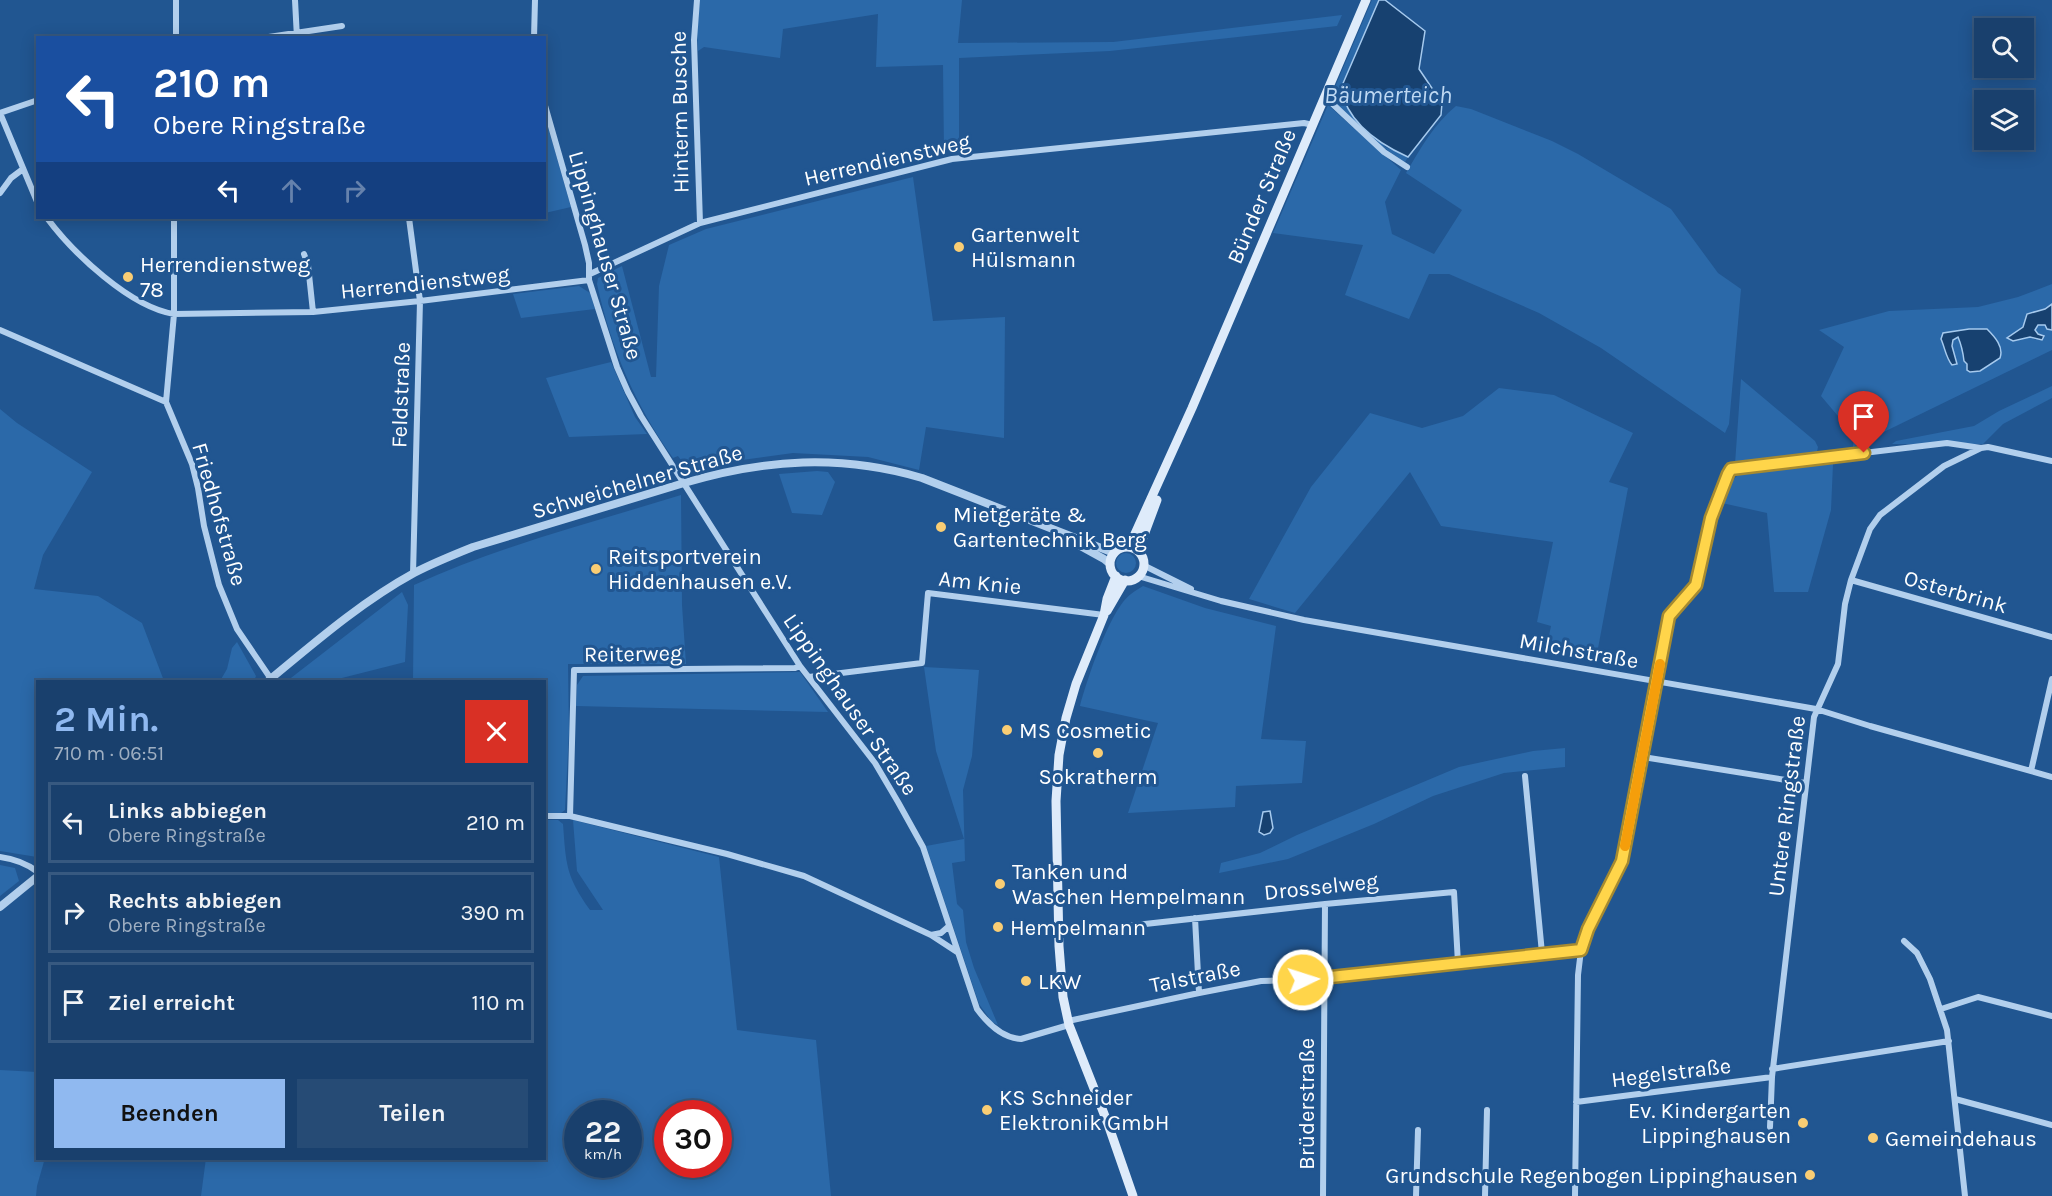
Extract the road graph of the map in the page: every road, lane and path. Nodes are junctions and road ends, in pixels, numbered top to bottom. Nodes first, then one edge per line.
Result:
1 (176, 0) edge
2 (295, 0) edge
3 (535, 0) edge
4 (697, 0) edge
5 (1366, 0) edge
6 (342, 26) dead end
7 (297, 35) edge
8 (176, 36) edge
9 (534, 36) edge
10 (1325, 97) junction
11 (36, 101) edge
12 (546, 109) edge
13 (0, 113) edge
14 (1313, 125) junction
15 (1407, 167) dead end
16 (23, 169) junction
17 (0, 194) edge
18 (36, 199) edge
19 (48, 219) edge
20 (174, 219) edge
21 (409, 219) edge
22 (700, 223) junction
23 (304, 254) dead end
24 (590, 277) junction
25 (420, 301) junction
26 (313, 312) junction
27 (174, 314) junction
28 (0, 330) edge
29 (166, 402) junction
30 (1981, 448) junction
31 (2052, 461) edge
32 (684, 483) junction
33 (1048, 529) junction
34 (1133, 549) junction
35 (1113, 554) junction
36 (1110, 564) junction
37 (1143, 565) junction
38 (413, 574) junction
39 (1138, 576) junction
40 (1121, 578) junction
41 (1851, 580) junction
42 (1202, 595) junction
43 (1104, 615) junction
44 (2052, 638) edge
45 (800, 666) junction
46 (809, 677) junction
47 (2052, 679) edge
48 (269, 680) edge
49 (1657, 681) junction
50 (1816, 709) junction
51 (1643, 757) junction
52 (2031, 771) junction
53 (1525, 776) dead end
54 (2052, 777) edge
55 (1805, 783) junction
56 (546, 816) edge
57 (570, 816) junction
58 (0, 857) edge
59 (36, 873) edge
60 (36, 876) edge
61 (1325, 904) junction
62 (0, 907) edge
63 (1195, 918) junction
64 (949, 926) junction
65 (1100, 929) dead end
66 (931, 935) junction
67 (1904, 941) dead end
68 (1581, 950) junction
69 (957, 952) junction
70 (1542, 953) junction
71 (1458, 963) junction
72 (1324, 979) junction
73 (1198, 993) junction
74 (1941, 1009) junction
75 (2052, 1016) edge
76 (1068, 1023) junction
77 (1949, 1041) junction
78 (1773, 1069) junction
79 (1772, 1077) junction
80 (1955, 1099) junction
81 (1576, 1102) junction
82 (1487, 1110) dead end
83 (2052, 1125) edge
84 (1770, 1127) dead end
85 (1418, 1130) dead end
86 (1133, 1196) edge
87 (1323, 1196) edge
88 (1416, 1196) edge
89 (1485, 1196) edge
90 (1575, 1196) edge
91 (1965, 1196) edge

1 - 8 street
2 - 7 street
3 - 9 street
4 - 22 street, Hinterm Busche
5 - 10 main road, Bünder Straße
6 - 7 street
10 - 14 main road, Bünder Straße
10 - 15 street
11 - 13 street
12 - 24 street, Lippinghauser Straße
13 - 16 street
14 - 22 street, Herrendienstweg
14 - 34 main road, Bünder Straße
16 - 17 street
16 - 18 street
19 - 27 street, Herrendienstweg
20 - 27 street, Friedhofstraße
21 - 25 street, Feldstraße
22 - 24 street, Herrendienstweg
23 - 26 street
24 - 25 street, Herrendienstweg
24 - 32 street, Lippinghauser Straße
25 - 26 street, Herrendienstweg
25 - 38 street, Feldstraße
26 - 27 street, Herrendienstweg
27 - 29 street, Friedhofstraße
28 - 29 street
29 - 48 street, Friedhofstraße
30 - 31 street
30 - 41 street, Untere Ringstraße
30 - 49 street
32 - 33 street, Schweichelner Straße
32 - 38 street, Schweichelner Straße
32 - 45 street, Lippinghauser Straße
33 - 35 street, Schweichelner Straße
33 - 36 street, Schweichelner Straße
34 - 35 main road
34 - 37 main road
35 - 36 main road
36 - 40 main road
37 - 39 main road
37 - 42 street, Milchstraße
38 - 48 street, Schweichelner Straße
39 - 40 main road
39 - 42 street, Milchstraße
40 - 43 main road
41 - 44 street, Osterbrink
41 - 50 street, Untere Ringstraße
42 - 49 street, Milchstraße
43 - 46 street, Am Knie
43 - 76 main road
45 - 46 street, Lippinghauser Straße
45 - 57 street, Reiterweg
46 - 64 street, Lippinghauser Straße
47 - 52 street
49 - 50 street, Milchstraße
49 - 51 street
50 - 52 street, Milchstraße
50 - 55 street, Untere Ringstraße
51 - 55 street
51 - 68 street
52 - 54 street, Milchstraße
53 - 70 street
55 - 78 street, Untere Ringstraße
56 - 57 street
57 - 66 street
58 - 59 street
60 - 62 street
61 - 63 street, Drosselweg
61 - 71 street, Drosselweg
61 - 72 street, Brüderstraße
63 - 65 street, Drosselweg
63 - 73 street
64 - 66 street
64 - 69 street, Lippinghauser Straße
66 - 69 street
67 - 74 street
68 - 70 street, Talstraße
68 - 81 street
69 - 76 street, Lippinghauser Straße
70 - 71 street, Talstraße
71 - 72 street, Talstraße
72 - 73 street, Talstraße
72 - 87 street, Brüderstraße
73 - 76 street, Talstraße
74 - 75 street
74 - 77 street
76 - 86 main road
77 - 78 street
77 - 80 street
78 - 79 street, Untere Ringstraße
79 - 81 street, Hegelstraße
79 - 84 street, Untere Ringstraße
80 - 83 street
80 - 91 street
81 - 90 street
82 - 89 street
85 - 88 street

